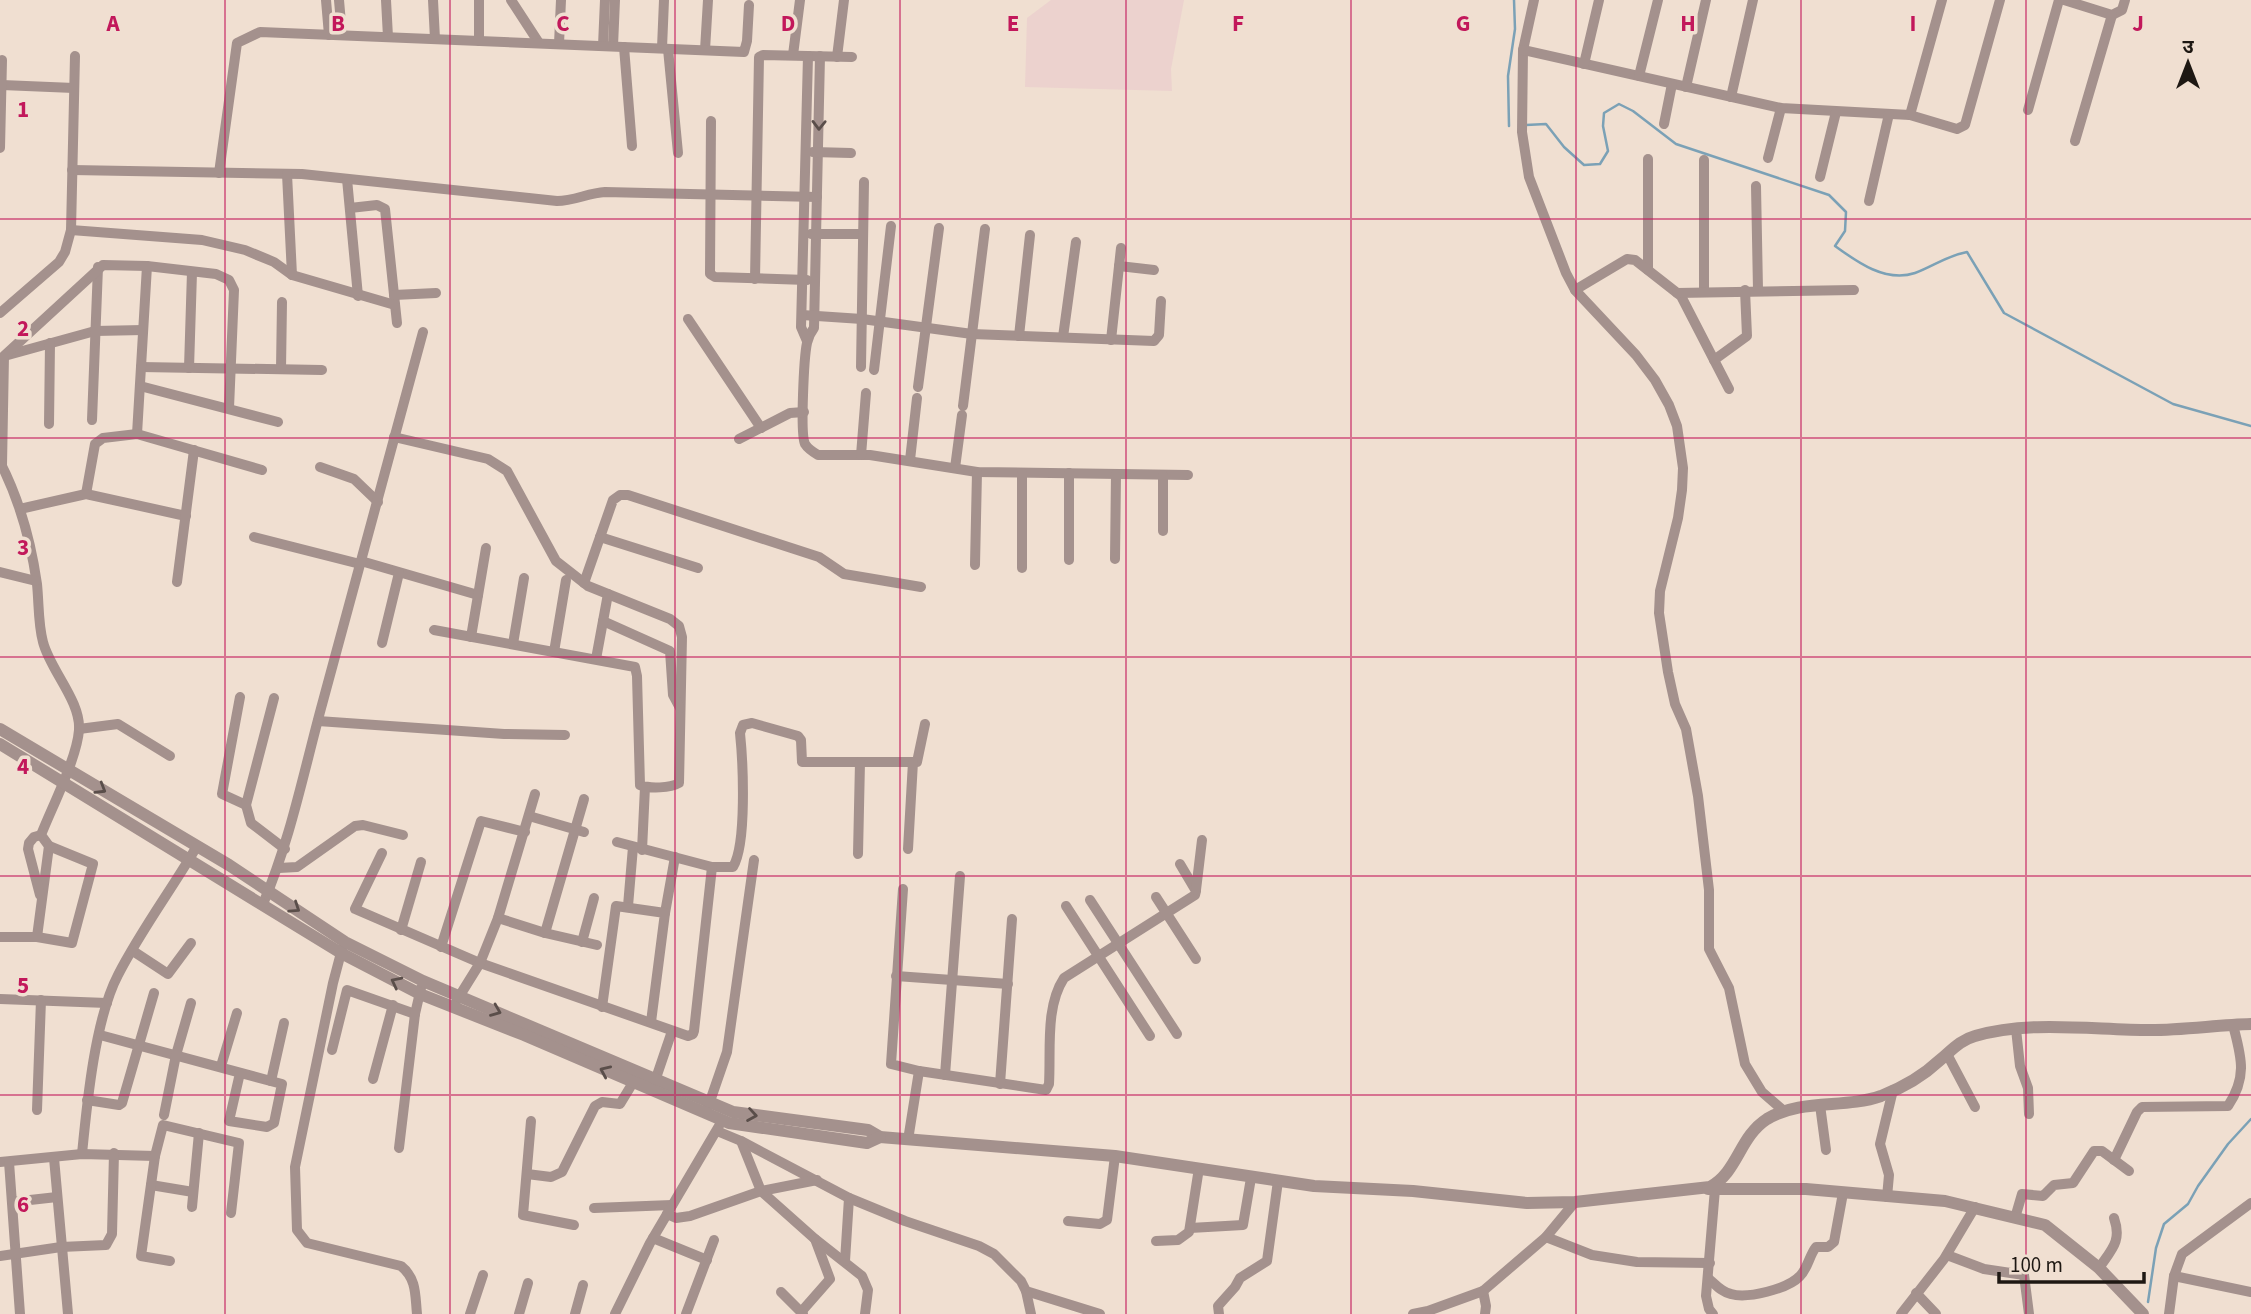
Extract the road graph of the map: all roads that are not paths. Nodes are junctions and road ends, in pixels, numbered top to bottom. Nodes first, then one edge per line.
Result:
1 (326, 0) edge
2 (339, 0) edge
3 (386, 0) edge
4 (433, 0) edge
5 (479, 0) edge
6 (511, 0) edge
7 (561, 0) edge
8 (605, 0) edge
9 (615, 0) edge
10 (664, 0) edge
11 (708, 0) edge
12 (800, 0) edge
13 (844, 0) edge
14 (1534, 0) edge
15 (1599, 0) edge
16 (1658, 0) edge
17 (1706, 0) edge
18 (1754, 0) edge
19 (1942, 0) edge
20 (2000, 0) edge
21 (2062, 0) edge
22 (2124, 0) edge
23 (2081, 3) edge
24 (749, 5) dead end
25 (2112, 15) junction
26 (329, 35) junction
27 (342, 35) junction
28 (388, 37) junction
29 (435, 39) junction
30 (479, 41) junction
31 (539, 43) junction
32 (559, 44) junction
33 (613, 46) junction
34 (665, 49) junction
35 (705, 50) junction
36 (1523, 50) junction
37 (793, 55) junction
38 (75, 56) dead end
39 (808, 56) junction
40 (820, 56) junction
41 (837, 57) junction
42 (852, 57) dead end
43 (2, 60) dead end
44 (1584, 64) junction
45 (1639, 76) junction
46 (1672, 84) junction
47 (2, 85) edge
48 (1686, 87) junction
49 (74, 88) junction
50 (1731, 97) junction
51 (1781, 108) junction
52 (2028, 110) dead end
53 (1836, 112) junction
54 (1889, 114) junction
55 (1910, 115) junction
56 (712, 121) dead end
57 (1664, 124) dead end
58 (2075, 141) dead end
59 (632, 146) dead end
60 (0, 148) edge
61 (806, 152) junction
62 (818, 152) junction
63 (678, 153) dead end
64 (851, 153) dead end
65 (1768, 158) dead end
66 (1648, 159) dead end
67 (1704, 160) dead end
68 (72, 170) junction
69 (219, 173) junction
70 (287, 174) junction
71 (1820, 177) dead end
72 (347, 179) junction
73 (864, 183) dead end
74 (1756, 186) dead end
75 (710, 195) junction
76 (756, 196) junction
77 (805, 197) junction
78 (817, 197) junction
79 (1869, 201) dead end
80 (349, 208) junction
81 (891, 226) dead end
82 (939, 228) dead end
83 (985, 229) dead end
84 (71, 230) junction
85 (804, 234) junction
86 (816, 234) junction
87 (863, 234) junction
88 (1030, 235) dead end
89 (1076, 242) dead end
90 (1121, 248) dead end
91 (146, 266) junction
92 (1119, 266) junction
93 (98, 267) junction
94 (1154, 270) dead end
95 (1648, 270) junction
96 (192, 272) junction
97 (292, 275) junction
98 (755, 279) junction
99 (803, 280) junction
100 (815, 280) junction
101 (1575, 290) junction
102 (1745, 290) junction
103 (1758, 290) junction
104 (1854, 290) dead end
105 (1704, 292) junction
106 (436, 293) dead end
107 (1677, 293) junction
108 (358, 296) junction
109 (394, 300) junction
110 (1161, 301) dead end
111 (282, 302) dead end
112 (0, 313) edge
113 (802, 315) junction
114 (814, 315) junction
115 (688, 319) dead end
116 (862, 319) junction
117 (397, 323) dead end
118 (880, 323) junction
119 (926, 329) junction
120 (143, 330) junction
121 (95, 331) junction
122 (423, 332) dead end
123 (972, 334) junction
124 (1018, 336) junction
125 (1063, 337) junction
126 (1111, 340) junction
127 (807, 341) junction
128 (50, 343) junction
129 (4, 356) junction
130 (1714, 360) junction
131 (141, 367) junction
132 (861, 367) dead end
133 (189, 368) junction
134 (232, 369) junction
135 (281, 369) junction
136 (322, 370) dead end
137 (874, 370) dead end
138 (140, 386) junction
139 (1729, 389) dead end
140 (866, 393) dead end
141 (229, 408) junction
142 (804, 412) junction
143 (92, 420) dead end
144 (278, 422) dead end
145 (49, 424) dead end
146 (761, 428) junction
147 (136, 434) junction
148 (394, 437) junction
149 (739, 439) dead end
150 (194, 450) junction
151 (861, 455) junction
152 (910, 460) junction
153 (1, 463) edge
154 (320, 467) dead end
155 (954, 468) junction
156 (262, 470) dead end
157 (977, 472) junction
158 (1023, 473) junction
159 (1069, 473) junction
160 (1116, 474) junction
161 (1163, 475) junction
162 (1188, 475) dead end
163 (86, 494) junction
164 (377, 502) junction
165 (20, 509) junction
166 (186, 516) junction
167 (1163, 531) dead end
168 (254, 537) dead end
169 (600, 537) junction
170 (486, 548) dead end
171 (1115, 559) dead end
172 (1069, 560) dead end
173 (360, 563) junction
174 (975, 565) dead end
175 (698, 568) dead end
176 (1022, 568) dead end
177 (0, 572) edge
178 (399, 573) junction
179 (524, 578) dead end
180 (566, 580) dead end
181 (36, 581) junction
182 (177, 582) dead end
183 (584, 583) junction
184 (921, 587) dead end
185 (608, 594) junction
186 (478, 595) junction
187 (603, 621) junction
188 (434, 630) dead end
189 (471, 637) junction
190 (382, 643) dead end
191 (513, 644) junction
192 (554, 652) junction
193 (596, 659) junction
194 (240, 697) dead end
195 (274, 698) dead end
196 (681, 708) junction
197 (318, 720) junction
198 (925, 724) dead end
199 (0, 729) edge
200 (79, 729) junction
201 (565, 735) dead end
202 (0, 744) edge
203 (170, 755) dead end
204 (860, 762) junction
205 (913, 762) junction
206 (67, 769) junction
207 (62, 782) junction
208 (645, 787) junction
209 (536, 794) dead end
210 (584, 799) dead end
211 (246, 805) junction
212 (529, 817) junction
213 (579, 831) junction
214 (525, 832) junction
215 (41, 835) junction
216 (403, 835) dead end
217 (1202, 839) dead end
218 (617, 842) dead end
219 (49, 846) junction
220 (197, 846) junction
221 (638, 848) junction
222 (285, 849) junction
223 (908, 849) dead end
224 (382, 853) dead end
225 (858, 854) dead end
226 (675, 858) junction
227 (190, 859) junction
228 (754, 860) dead end
229 (421, 862) dead end
230 (1180, 864) dead end
231 (712, 867) junction
232 (279, 868) junction
233 (960, 876) dead end
234 (902, 889) dead end
235 (269, 890) junction
236 (1196, 891) junction
237 (1156, 897) dead end
238 (594, 898) dead end
239 (1090, 900) dead end
240 (42, 901) junction
241 (263, 904) junction
242 (628, 906) junction
243 (1066, 906) dead end
244 (664, 913) junction
245 (1167, 914) junction
246 (498, 918) junction
247 (1012, 919) dead end
248 (401, 930) junction
249 (545, 933) junction
250 (0, 937) edge
251 (37, 937) junction
252 (582, 942) junction
253 (191, 943) dead end
254 (1119, 944) junction
255 (597, 945) dead end
256 (343, 947) junction
257 (441, 947) junction
258 (133, 951) junction
259 (1099, 956) junction
260 (1196, 959) dead end
261 (480, 963) junction
262 (896, 976) junction
263 (953, 980) junction
264 (1008, 984) junction
265 (421, 987) junction
266 (154, 993) dead end
267 (0, 999) edge
268 (41, 1000) junction
269 (457, 1002) junction
270 (107, 1003) junction
271 (191, 1003) dead end
272 (393, 1005) junction
273 (602, 1007) junction
274 (237, 1013) dead end
275 (415, 1014) junction
276 (651, 1022) junction
277 (284, 1023) dead end
278 (2233, 1024) junction
279 (2251, 1024) edge
280 (2016, 1029) junction
281 (672, 1031) junction
282 (1177, 1034) dead end
283 (100, 1035) junction
284 (1150, 1036) dead end
285 (138, 1044) junction
286 (332, 1050) dead end
287 (1947, 1054) junction
288 (176, 1055) junction
289 (221, 1066) junction
290 (919, 1071) junction
291 (240, 1073) junction
292 (945, 1075) junction
293 (636, 1077) junction
294 (373, 1079) dead end
295 (271, 1081) junction
296 (999, 1084) junction
297 (654, 1085) junction
298 (1893, 1090) junction
299 (87, 1100) junction
300 (1820, 1105) junction
301 (1975, 1107) dead end
302 (707, 1109) junction
303 (37, 1110) dead end
304 (1784, 1111) junction
305 (2029, 1114) dead end
306 (164, 1115) dead end
307 (721, 1120) junction
308 (531, 1121) dead end
309 (199, 1133) junction
310 (908, 1140) junction
311 (741, 1141) junction
312 (399, 1148) dead end
313 (1826, 1150) dead end
314 (114, 1153) junction
315 (82, 1154) junction
316 (155, 1156) junction
317 (1115, 1156) junction
318 (54, 1158) junction
319 (2114, 1160) junction
320 (4, 1162) edge
321 (1199, 1168) junction
322 (2129, 1171) dead end
323 (527, 1174) junction
324 (1251, 1178) junction
325 (817, 1180) junction
326 (1278, 1181) junction
327 (150, 1185) junction
328 (1697, 1189) junction
329 (1715, 1189) junction
330 (761, 1191) junction
331 (193, 1192) junction
332 (1843, 1193) junction
333 (57, 1197) junction
334 (1887, 1197) junction
335 (849, 1198) junction
336 (12, 1202) junction
337 (1575, 1202) junction
338 (2251, 1203) edge
339 (192, 1207) dead end
340 (1975, 1207) junction
341 (594, 1208) dead end
342 (669, 1209) junction
343 (231, 1213) dead end
344 (2015, 1218) junction
345 (2114, 1218) dead end
346 (1068, 1221) dead end
347 (574, 1225) dead end
348 (1190, 1228) junction
349 (1546, 1237) junction
350 (653, 1238) junction
351 (815, 1239) junction
352 (715, 1240) dead end
353 (1156, 1241) dead end
354 (61, 1247) junction
355 (17, 1254) junction
356 (1947, 1255) junction
357 (0, 1256) edge
358 (707, 1260) junction
359 (170, 1261) dead end
360 (845, 1261) junction
361 (1710, 1264) junction
362 (2099, 1268) junction
363 (483, 1275) dead end
364 (2174, 1276) junction
365 (1708, 1278) junction
366 (528, 1283) dead end
367 (583, 1285) dead end
368 (1026, 1291) junction
369 (1483, 1291) junction
370 (781, 1292) dead end
371 (2251, 1292) edge
372 (1916, 1293) junction
373 (802, 1313) edge
374 (1427, 1313) edge
375 (20, 1314) edge
376 (68, 1314) edge
377 (417, 1314) edge
378 (470, 1314) edge
379 (519, 1314) edge
380 (575, 1314) edge
381 (615, 1314) edge
382 (686, 1314) edge
383 (866, 1314) edge
384 (1031, 1314) edge
385 (1100, 1314) edge
386 (1219, 1314) edge
387 (1413, 1314) edge
388 (1485, 1314) edge
389 (1713, 1314) edge
390 (1901, 1314) edge
391 (1936, 1314) edge
392 (2029, 1314) edge
393 (2143, 1314) edge
394 (2169, 1314) edge

1 - 26 street
2 - 27 street
3 - 28 street
4 - 29 street
5 - 30 street
6 - 31 street
7 - 32 street
8 - 33 street
9 - 33 street
10 - 34 street
11 - 35 street
12 - 37 street
13 - 41 street
14 - 36 street
15 - 44 street
16 - 45 street
17 - 48 street
18 - 50 street
19 - 55 street
20 - 55 street
21 - 23 street
21 - 52 street
22 - 25 street
23 - 25 street
24 - 35 street
25 - 58 street
26 - 27 street
26 - 69 street
27 - 28 street
28 - 29 street
29 - 30 street
30 - 31 street
31 - 32 street
32 - 33 street
33 - 34 street
33 - 59 street
34 - 35 street
34 - 63 street
36 - 44 street
36 - 101 street
37 - 39 street
37 - 76 street
38 - 49 street
39 - 40 street
39 - 61 street
40 - 41 street
40 -> 62 street
41 - 42 street
43 - 47 street
44 - 45 street
45 - 46 street
46 - 48 street
46 - 57 street
47 - 49 street
47 - 60 street
48 - 50 street
49 - 68 street
50 - 51 street
51 - 53 street
51 - 65 street
53 - 54 street
53 - 71 street
54 - 55 street
54 - 79 street
56 - 75 street
61 - 62 street
61 - 77 street
62 - 64 street
62 - 78 street
66 - 95 street
67 - 105 street
68 - 69 street
68 - 84 street
69 - 70 street
70 - 72 street
70 - 97 street
72 - 75 street
72 - 80 street
73 - 87 street
74 - 103 street
75 - 76 street
75 - 98 street
76 - 77 street
76 - 98 street
77 - 78 street
77 - 85 street
78 - 86 street
80 - 108 street
80 - 109 street
81 - 118 street
82 - 119 street
83 - 123 street
84 - 97 street
84 - 112 street
85 - 86 street
85 - 99 street
86 - 87 street
86 - 100 street
87 - 116 street
88 - 124 street
89 - 125 street
90 - 92 street
91 - 93 street
91 - 96 street
91 - 120 street
92 - 94 street
92 - 126 street
93 - 121 street
93 - 129 street
95 - 101 street
95 - 107 street
96 - 133 street
96 - 134 street
97 - 108 street
98 - 99 street
99 - 100 street
99 - 113 street
100 - 114 street
101 - 304 street
102 - 103 street
102 - 105 street
102 - 130 street
103 - 104 street
105 - 107 street
106 - 109 street
107 - 130 street
108 - 109 street
109 - 117 street
110 - 126 street
111 - 135 street
113 - 114 street
113 - 127 street
114 - 116 street
114 - 127 street
115 - 146 street
116 - 118 street
116 - 132 street
118 - 119 street
118 - 137 street
119 - 123 street
119 - 152 street
120 - 121 street
120 - 131 street
121 - 128 street
121 - 143 street
122 - 148 street
123 - 124 street
123 - 155 street
124 - 125 street
125 - 126 street
127 - 142 street
128 - 129 street
128 - 145 street
129 - 153 street
130 - 139 street
131 - 133 street
131 - 138 street
133 - 134 street
134 - 135 street
134 - 141 street
135 - 136 street
138 - 141 street
138 - 147 street
140 - 151 street
141 - 144 street
142 - 146 street
142 - 151 street
146 - 149 street
147 - 150 street
147 - 163 street
148 - 164 street
148 - 183 street
150 - 156 street
150 - 166 street
151 - 152 street
152 - 155 street
153 - 165 street
154 - 164 street
155 - 157 street
157 - 158 street
157 - 174 street
158 - 159 street
158 - 176 street
159 - 160 street
159 - 172 street
160 - 161 street
160 - 171 street
161 - 162 street
161 - 167 street
163 - 165 street
163 - 166 street
164 - 173 street
165 - 181 street
166 - 182 street
168 - 173 street
169 - 175 street
169 - 183 street
169 - 184 street
170 - 186 street
173 - 178 street
173 - 197 street
177 - 181 street
178 - 186 street
178 - 190 street
179 - 191 street
180 - 192 street
181 - 200 street
183 - 185 street
185 - 187 street
185 - 196 street
186 - 189 street
187 - 193 street
187 - 196 street
188 - 189 street
189 - 191 street
191 - 192 street
192 - 193 street
193 - 208 street
194 - 211 street
195 - 211 street
196 - 208 street
197 - 201 street
197 - 222 street
198 - 205 street
199 - 206 street
200 - 203 street
200 - 206 street
202 - 207 street
204 - 205 street
204 - 225 street
204 - 231 street
205 - 223 street
206 - 207 street
206 -> 220 street
207 - 215 street
207 - 227 street
208 - 221 street
209 - 212 street
210 - 213 street
211 - 222 street
212 - 213 street
212 - 214 street
213 - 249 street
214 - 246 street
214 - 257 street
215 - 219 street
215 - 240 street
216 - 232 street
217 - 236 street
218 - 221 street
219 - 240 street
219 - 251 street
220 - 227 street
220 - 235 street
221 - 226 street
221 - 242 street
222 - 232 street
224 - 248 street
226 - 231 street
226 - 244 street
227 - 241 street
227 - 258 street
228 - 302 street
229 - 248 street
230 - 236 street
231 - 281 street
232 - 235 street
233 - 263 street
234 - 262 street
235 - 241 street
235 -> 256 street
236 - 245 street
237 - 245 street
238 - 252 street
239 - 254 street
240 - 251 street
241 - 256 street
242 - 244 street
242 - 273 street
243 - 259 street
244 - 276 street
245 - 254 street
245 - 260 street
246 - 249 street
246 - 261 street
247 - 264 street
248 - 257 street
249 - 252 street
250 - 251 street
252 - 255 street
253 - 258 street
254 - 259 street
254 - 282 street
256 - 265 street
256 - 377 street
257 - 261 street
258 - 270 street
259 - 284 street
259 - 296 street
261 - 269 street
261 - 273 street
262 - 263 street
262 - 290 street
263 - 264 street
263 - 292 street
264 - 296 street
265 - 269 street
265 - 275 street
266 - 285 street
267 - 268 street
268 - 270 street
268 - 303 street
269 - 293 street
270 - 283 street
271 - 288 street
272 - 275 street
272 - 286 street
272 - 294 street
273 - 276 street
274 - 289 street
275 - 312 street
276 - 281 street
277 - 295 street
278 - 279 street
278 - 280 street
278 - 319 street
280 - 287 street
280 - 305 street
281 - 297 street
283 - 285 street
283 - 299 street
285 - 288 street
285 - 299 street
287 - 298 street
287 - 301 street
288 - 289 street
288 - 306 street
289 - 291 street
290 - 292 street
290 - 310 street
291 - 295 street
291 - 295 street
292 - 296 street
293 - 297 street
293 - 323 street
297 - 302 street
298 - 300 street
298 - 334 street
299 - 315 street
300 - 304 street
300 - 313 street
302 - 307 street
304 - 328 street
307 - 310 street
307 - 311 street
307 - 342 street
308 - 323 street
309 - 316 street
309 - 331 street
309 - 343 street
310 - 317 street
311 - 325 street
311 - 330 street
314 - 315 street
314 - 316 street
314 - 354 street
315 - 318 street
316 - 327 street
317 - 321 street
317 - 346 street
318 - 320 street
318 - 333 street
319 - 322 street
319 - 344 street
320 - 336 street
321 - 324 street
321 - 348 street
323 - 347 street
324 - 326 street
324 - 348 street
325 - 330 street
325 - 335 street
326 - 337 street
326 - 386 street
327 - 331 street
327 - 359 street
328 - 329 street
328 - 337 street
329 - 332 street
329 - 361 street
330 - 342 street
330 - 351 street
331 - 339 street
332 - 334 street
332 - 365 street
333 - 336 street
333 - 354 street
334 - 340 street
335 - 360 street
335 - 368 street
336 - 355 street
337 - 349 street
338 - 364 street
340 - 344 street
340 - 356 street
341 - 342 street
342 - 350 street
344 - 362 street
345 - 362 street
348 - 353 street
349 - 361 street
349 - 369 street
350 - 358 street
350 - 381 street
351 - 360 street
351 - 373 street
352 - 358 street
354 - 355 street
354 - 376 street
355 - 357 street
355 - 375 street
356 - 372 street
356 - 392 street
358 - 382 street
360 - 383 street
361 - 365 street
362 - 393 street
363 - 378 street
364 - 371 street
364 - 394 street
365 - 389 street
366 - 379 street
367 - 380 street
368 - 384 street
368 - 385 street
369 - 374 street
369 - 388 street
370 - 373 street
372 - 390 street
372 - 391 street
374 - 387 street

